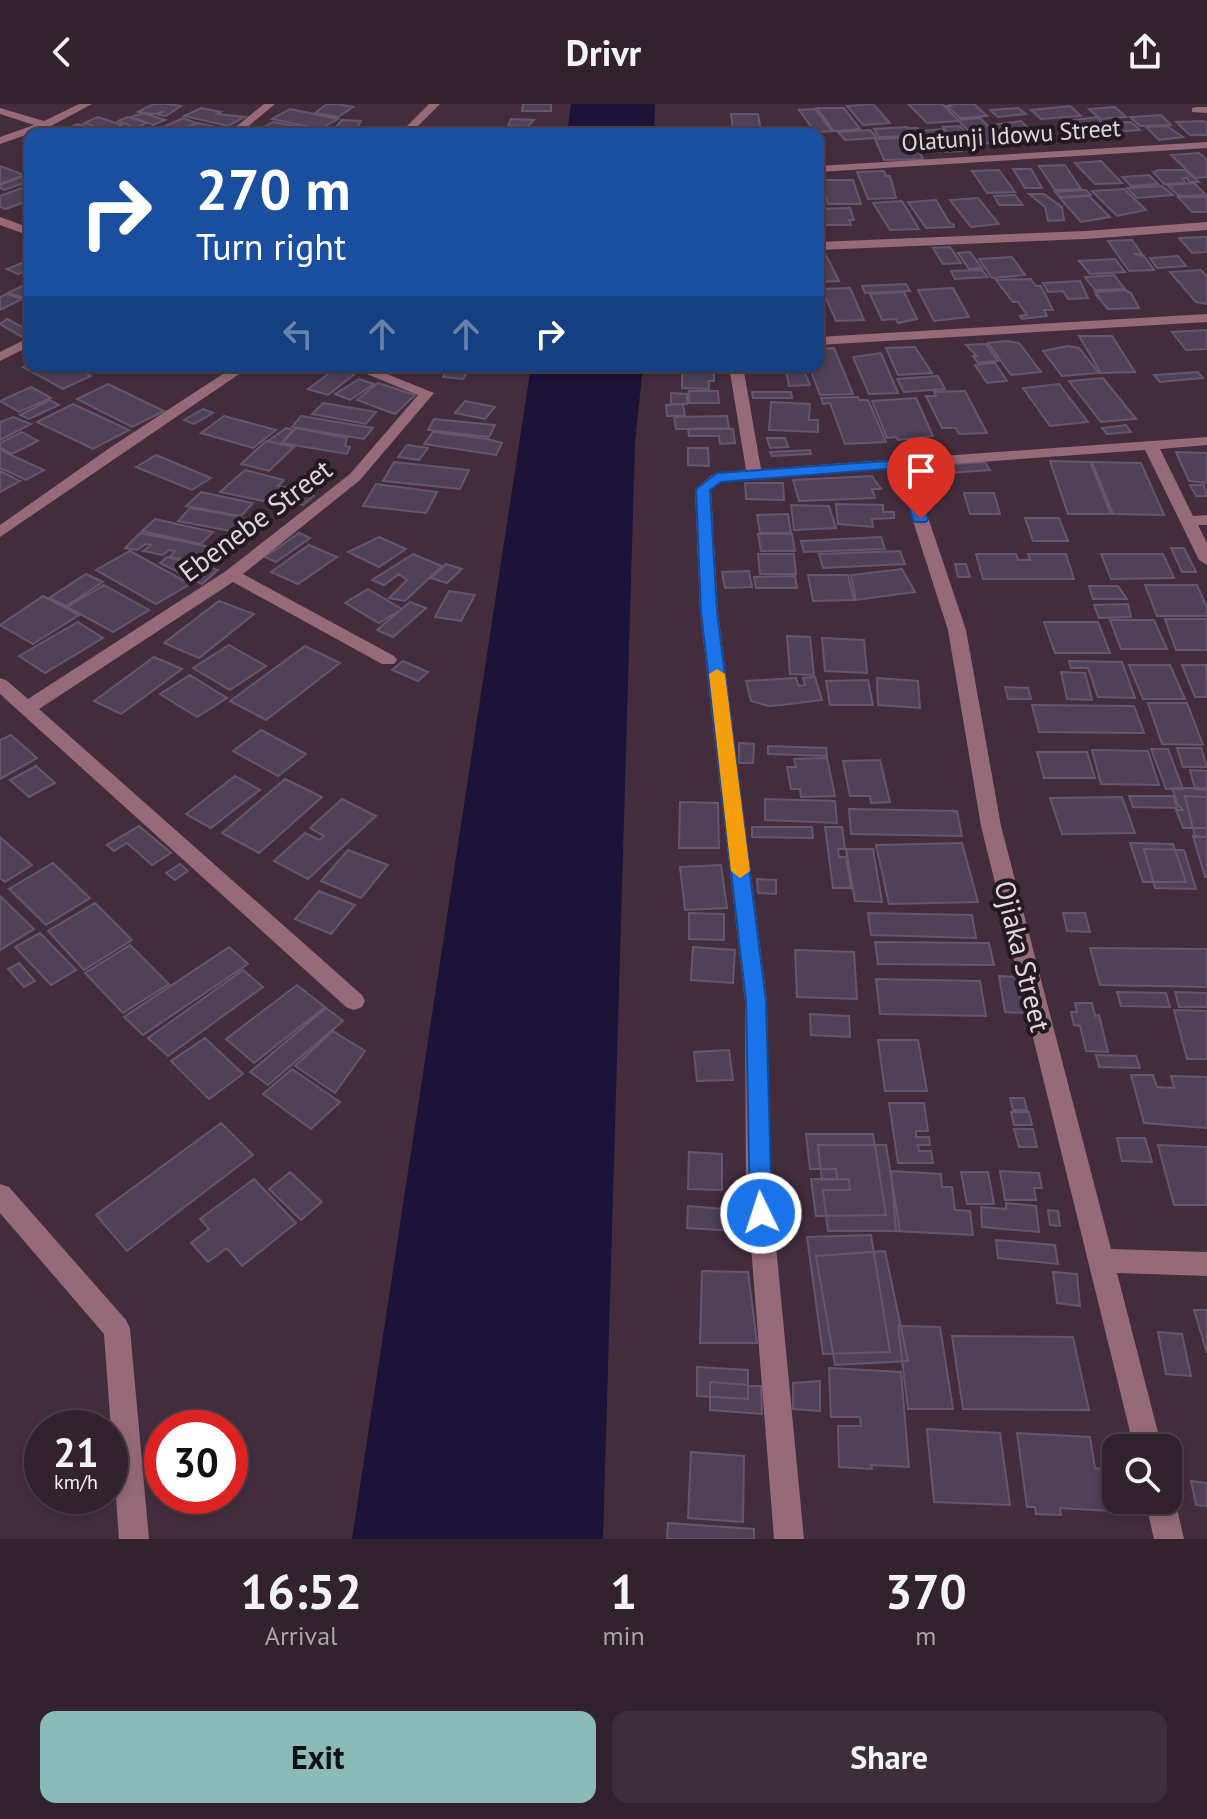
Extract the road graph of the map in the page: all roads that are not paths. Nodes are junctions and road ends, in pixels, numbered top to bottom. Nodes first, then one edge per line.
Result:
1 (87, 104) edge
2 (270, 104) edge
3 (435, 104) edge
4 (0, 111) edge
5 (45, 125) junction
6 (37, 128) edge
7 (240, 128) edge
8 (410, 128) edge
9 (24, 132) edge
10 (0, 141) edge
11 (1207, 145) edge
12 (824, 169) edge
13 (0, 221) edge
14 (1207, 226) edge
15 (24, 229) edge
16 (24, 231) edge
17 (0, 239) edge
18 (824, 246) edge
19 (1207, 318) edge
20 (824, 341) edge
21 (24, 344) edge
22 (0, 357) edge
23 (235, 372) edge
24 (371, 372) edge
25 (737, 372) edge
26 (1207, 441) edge
27 (1151, 446) junction
28 (902, 464) junction
29 (754, 474) junction
30 (1207, 520) edge
31 (1187, 521) junction
32 (0, 532) edge
33 (1207, 560) edge
34 (232, 575) junction
35 (388, 660) dead end
36 (0, 684) edge
37 (29, 707) junction
38 (354, 1001) dead end
39 (0, 1195) edge
40 (1102, 1261) junction
41 (1207, 1264) edge
42 (1145, 1434) edge
43 (1163, 1514) edge
44 (134, 1539) edge
45 (789, 1539) edge
46 (1169, 1539) edge

1 - 5 street
2 - 7 street
3 - 8 street
4 - 5 street
5 - 6 street
9 - 10 street
11 - 12 street, Olatunji Idowu Street
13 - 15 street
14 - 18 street
16 - 17 street
19 - 20 street
21 - 22 street
23 - 32 street
24 - 34 street, Ebenebe Street
25 - 29 street
26 - 27 street
27 - 28 street
27 - 31 street
28 - 29 street
28 - 40 street, Ojiaka Street
29 - 45 street
30 - 31 street
31 - 33 street
34 - 35 street
34 - 37 street, Ebenebe Street
36 - 37 street
37 - 38 street
39 - 44 street
40 - 41 street
40 - 42 street, Ojiaka Street
43 - 46 street

